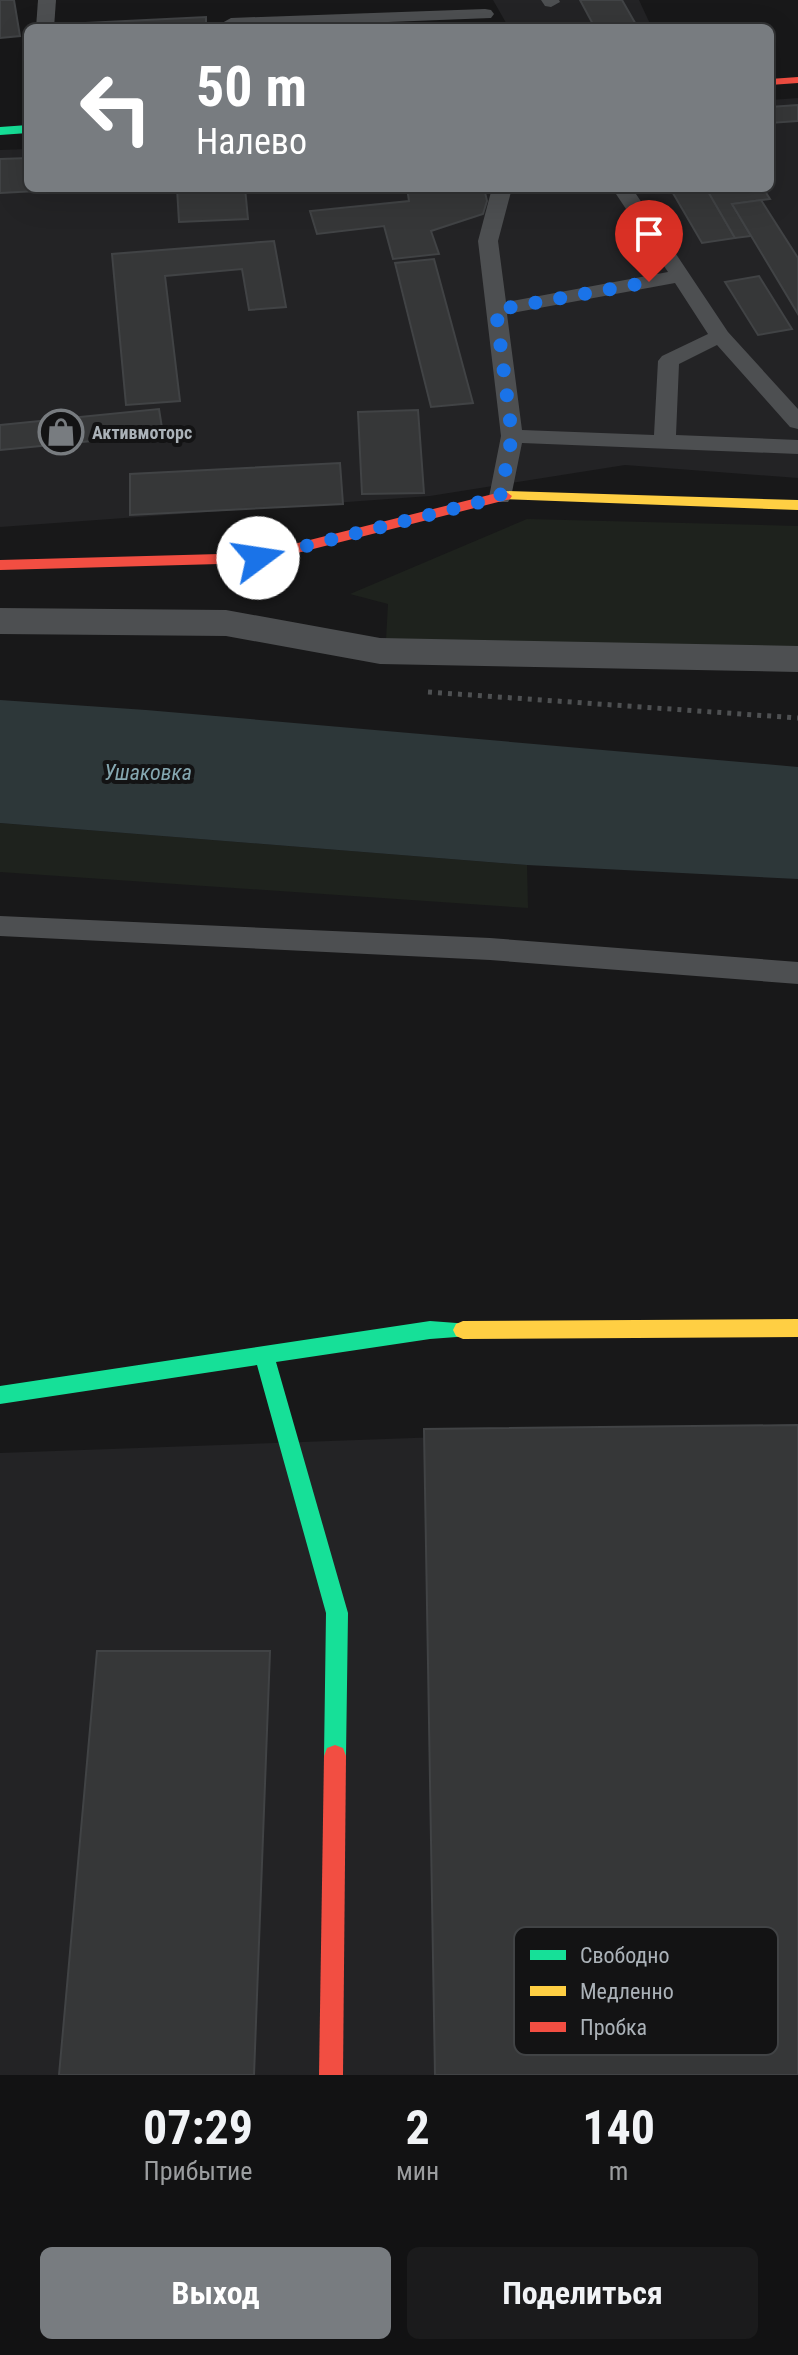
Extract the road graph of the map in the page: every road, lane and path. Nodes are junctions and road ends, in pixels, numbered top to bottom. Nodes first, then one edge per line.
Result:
1 (47, 0) edge
2 (229, 0) edge
3 (483, 14) edge
4 (45, 24) edge
5 (232, 24) edge
6 (274, 24) edge
7 (798, 80) edge
8 (774, 82) edge
9 (24, 129) edge
10 (0, 131) edge
11 (501, 192) edge
12 (625, 192) edge
13 (679, 276) junction
14 (496, 310) junction
15 (720, 336) junction
16 (798, 422) edge
17 (512, 436) junction
18 (665, 442) junction
19 (798, 447) edge
20 (500, 497) junction
21 (798, 505) edge
22 (0, 565) edge
23 (0, 621) edge
24 (798, 659) edge
25 (0, 926) edge
26 (798, 973) edge
27 (798, 1328) edge
28 (264, 1355) junction
29 (0, 1395) edge
30 (331, 2075) edge

1 - 4 lane
2 - 5 lane
3 - 6 lane
7 - 8 street
9 - 10 street
11 - 14 lane
12 - 13 lane
13 - 14 lane
13 - 15 lane
14 - 17 lane
15 - 16 lane
15 - 18 lane
17 - 18 lane
17 - 20 lane
18 - 19 lane
20 - 21 street
20 - 22 street
23 - 24 street
25 - 26 lane
27 - 28 street
28 - 29 street
28 - 30 street

